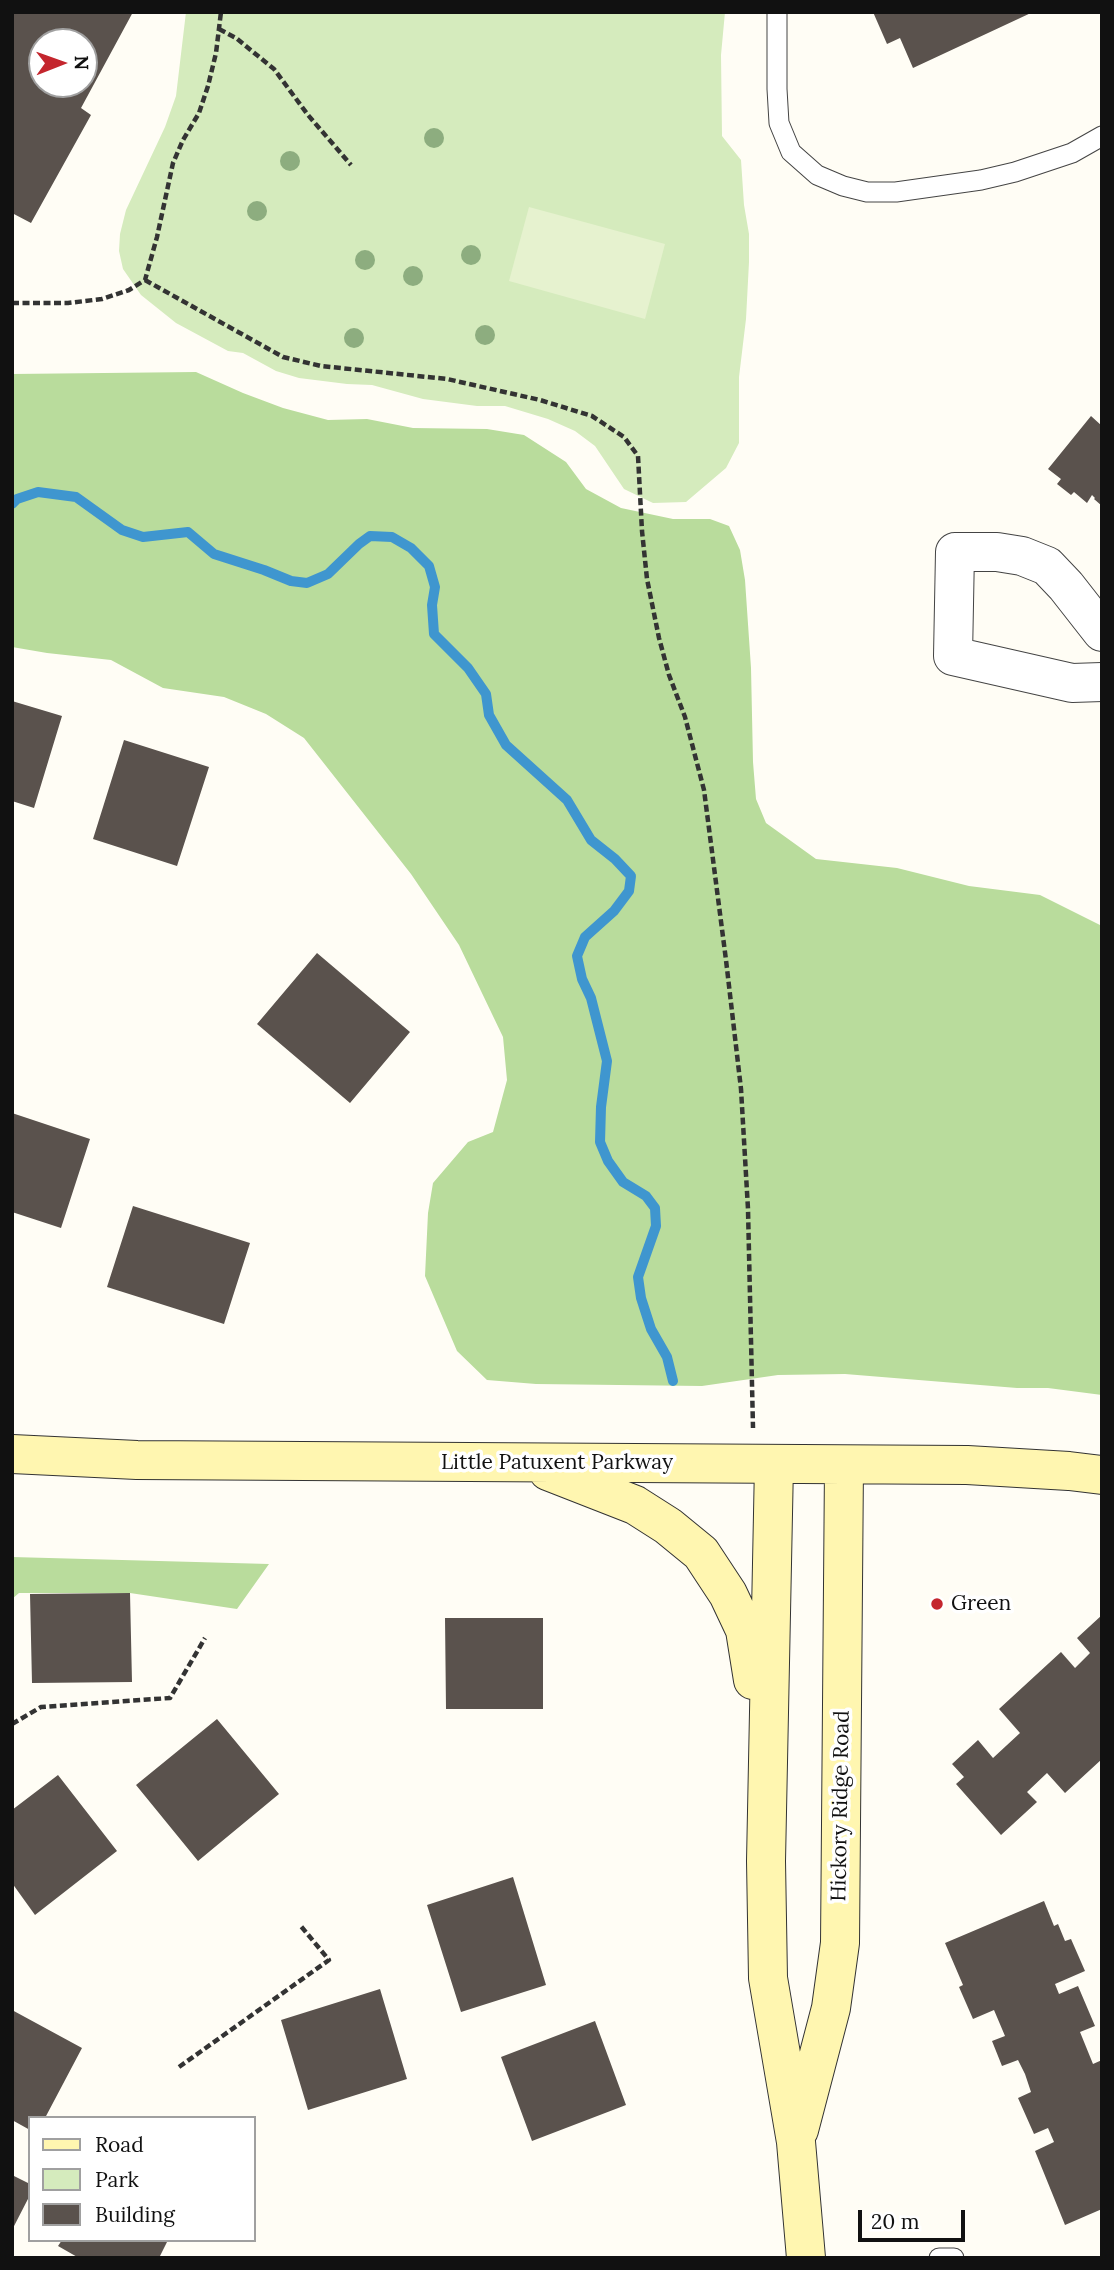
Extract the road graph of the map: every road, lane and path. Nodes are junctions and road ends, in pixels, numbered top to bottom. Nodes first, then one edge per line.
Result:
1 (221, 12) edge
2 (776, 12) edge
3 (219, 29) junction
4 (1102, 136) edge
5 (351, 165) dead end
6 (145, 280) junction
7 (12, 303) edge
8 (1102, 632) edge
9 (1102, 682) edge
10 (12, 1454) edge
11 (527, 1463) junction
12 (763, 1464) junction
13 (844, 1465) junction
14 (1102, 1475) edge
15 (205, 1638) dead end
16 (12, 1724) edge
17 (768, 1766) junction
18 (300, 1926) dead end
19 (179, 2067) dead end
20 (796, 2142) junction
21 (806, 2258) edge
22 (939, 2258) edge
23 (954, 2258) edge

1 - 3 path
2 - 4 lane
3 - 5 path
3 - 6 path
6 - 7 path
6 - 12 path
8 - 9 street
10 - 11 street, Little Patuxent Parkway
11 - 12 street, Little Patuxent Parkway
11 - 17 street
12 - 13 street, Little Patuxent Parkway
12 - 17 street, Hickory Ridge Road
13 - 14 street, Little Patuxent Parkway
13 - 20 street, Hickory Ridge Road
15 - 16 path
17 - 20 street, Hickory Ridge Road
18 - 19 path
20 - 21 street, Hickory Ridge Road
22 - 23 lane

